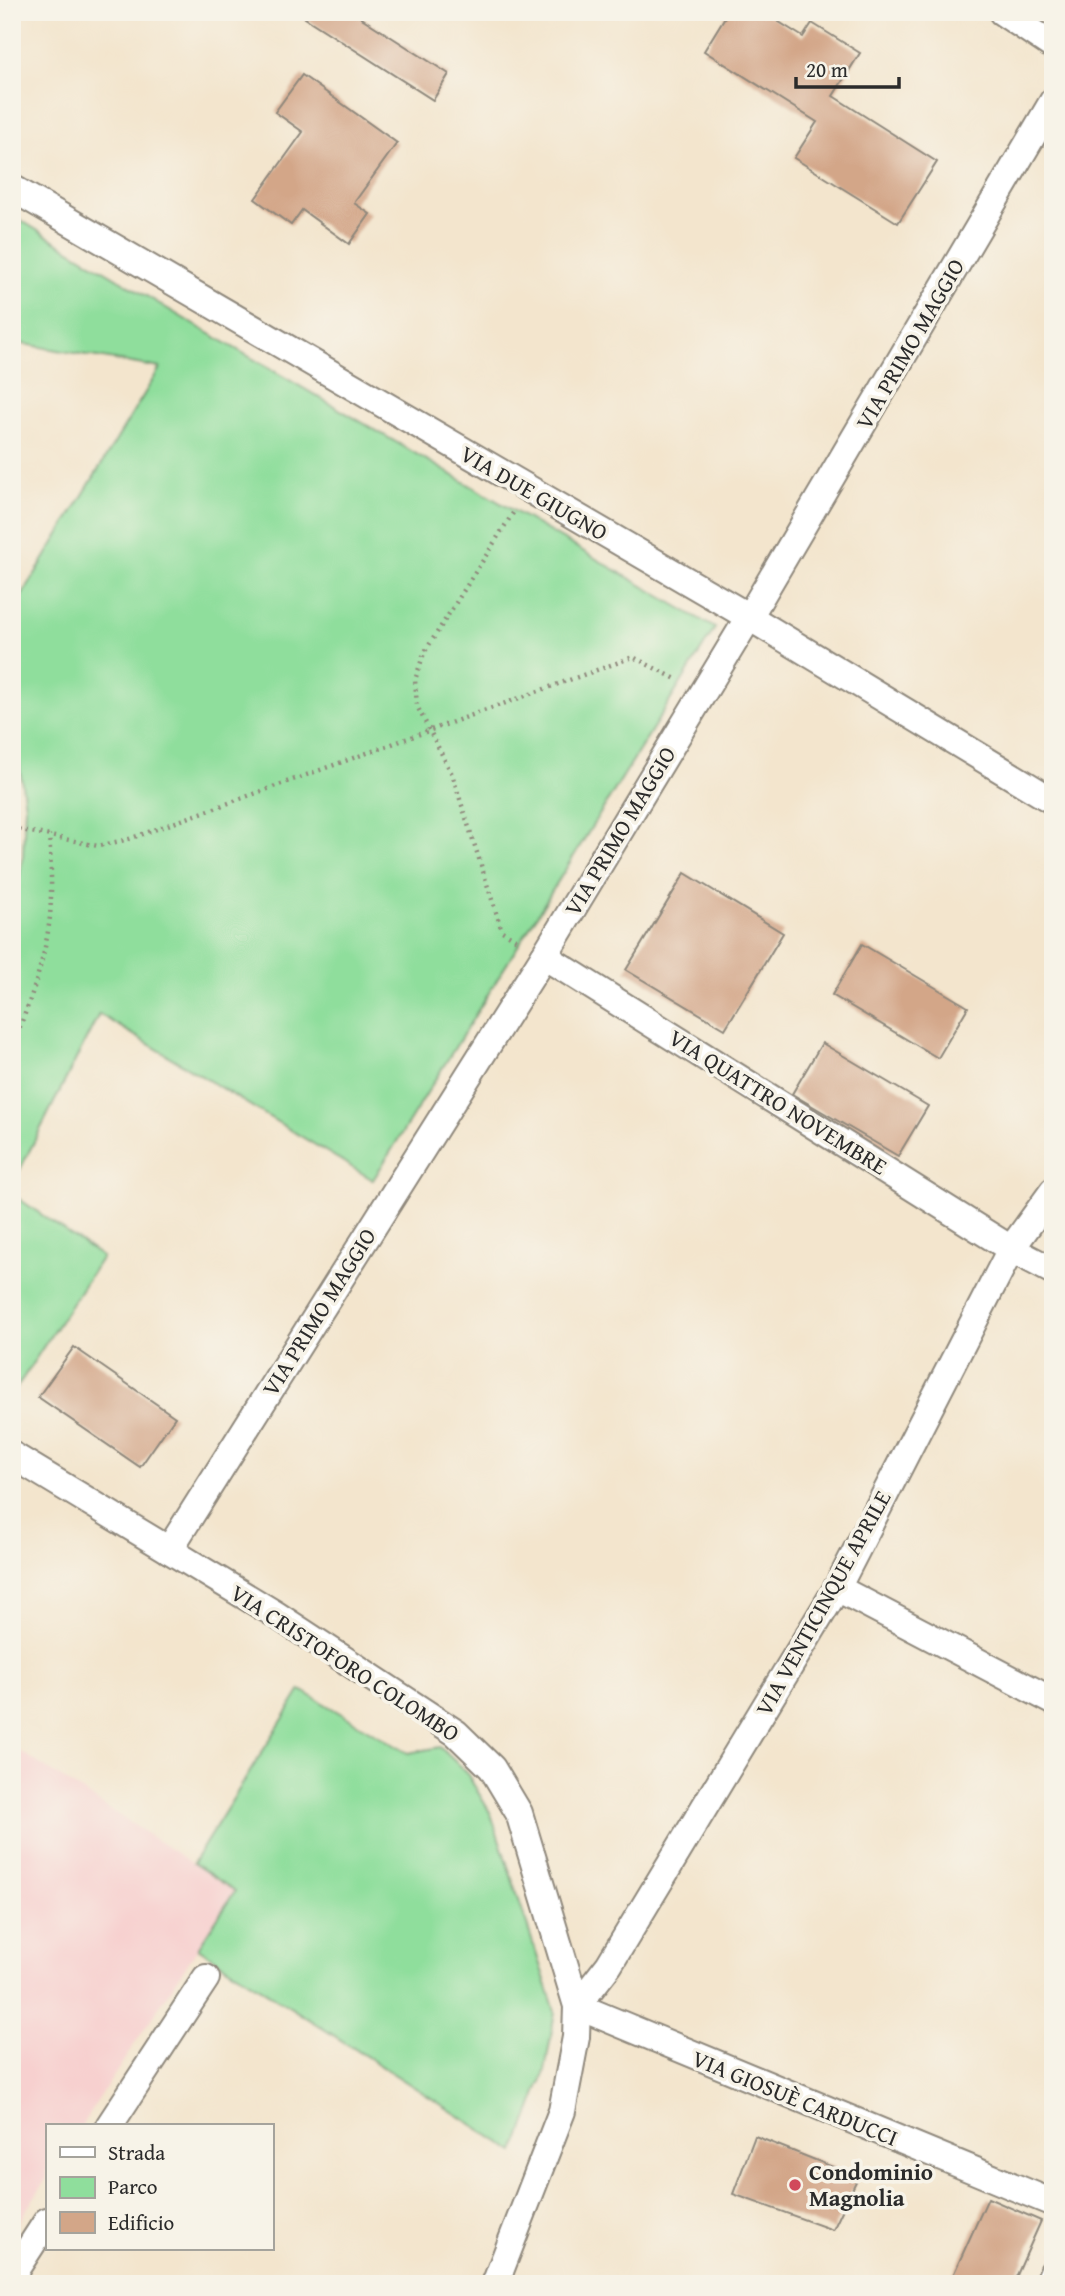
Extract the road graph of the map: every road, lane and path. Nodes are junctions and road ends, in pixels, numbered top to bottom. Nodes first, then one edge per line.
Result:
1 (1002, 12) edge
2 (1053, 46) edge
3 (1053, 101) edge
4 (12, 188) edge
5 (528, 489) junction
6 (749, 617) junction
7 (704, 693) junction
8 (428, 731) junction
9 (1053, 801) edge
10 (12, 828) edge
11 (49, 835) junction
12 (544, 956) junction
13 (12, 1047) edge
14 (1053, 1191) edge
15 (1011, 1249) junction
16 (1053, 1271) edge
17 (12, 1455) edge
18 (169, 1550) junction
19 (837, 1588) junction
20 (1053, 1701) edge
21 (206, 1978) dead end
22 (577, 2006) junction
23 (110, 2124) edge
24 (1053, 2203) edge
25 (46, 2223) edge
26 (1053, 2272) edge
27 (12, 2275) edge
28 (495, 2284) edge
29 (1048, 2284) edge

1 - 2 street
3 - 6 street, VIA PRIMO MAGGIO
4 - 5 street, VIA DUE GIUGNO
5 - 6 street, VIA DUE GIUGNO
5 - 8 path
6 - 7 street, VIA PRIMO MAGGIO
6 - 9 street, VIA DUE GIUGNO
7 - 8 path
7 - 12 street, VIA PRIMO MAGGIO
8 - 11 path
8 - 12 path
10 - 11 path
11 - 13 path
12 - 15 street, VIA QUATTRO NOVEMBRE
12 - 18 street, VIA PRIMO MAGGIO
14 - 15 street, VIA VENTICINQUE APRILE
15 - 16 street, VIA QUATTRO NOVEMBRE
15 - 19 street, VIA VENTICINQUE APRILE
17 - 18 street, VIA CRISTOFORO COLOMBO
18 - 22 street, VIA CRISTOFORO COLOMBO
19 - 20 street
19 - 22 street, VIA VENTICINQUE APRILE
21 - 23 street
22 - 24 street, VIA GIOSUÈ CARDUCCI
22 - 28 street, VIA CRISTOFORO COLOMBO
25 - 27 street
26 - 29 street

